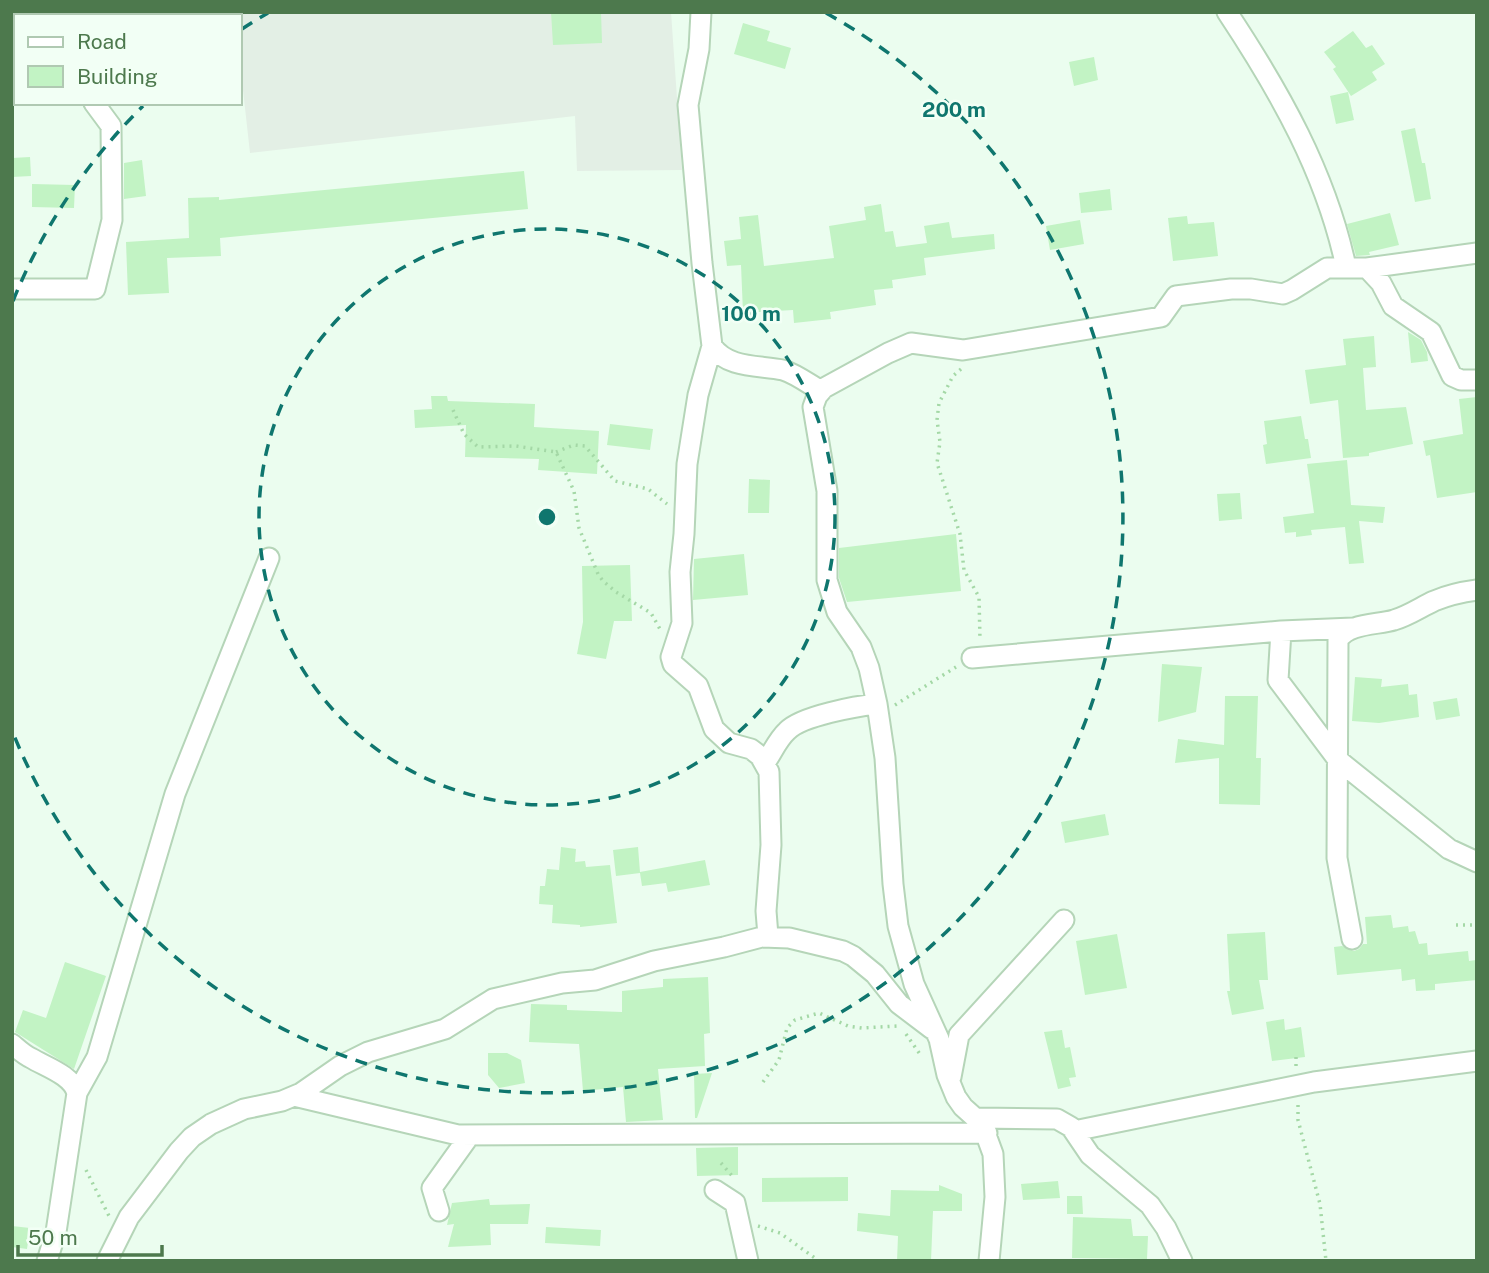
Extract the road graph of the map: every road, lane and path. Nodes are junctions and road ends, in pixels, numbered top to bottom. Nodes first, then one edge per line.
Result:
1 (701, 12) edge
2 (1227, 12) edge
3 (95, 105) edge
4 (1477, 253) edge
5 (1346, 267) junction
6 (1367, 268) junction
7 (12, 289) edge
8 (712, 346) junction
9 (964, 366) dead end
10 (1477, 380) edge
11 (821, 391) junction
12 (453, 410) dead end
13 (556, 452) junction
14 (685, 519) junction
15 (269, 558) dead end
16 (1477, 590) edge
17 (1356, 628) junction
18 (1281, 631) junction
19 (671, 657) junction
20 (972, 658) junction
21 (878, 710) junction
22 (1338, 760) junction
23 (765, 763) junction
24 (1477, 862) edge
25 (1064, 920) dead end
26 (1456, 925) dead end
27 (1477, 925) edge
28 (768, 936) junction
29 (1352, 939) dead end
30 (903, 1026) dead end
31 (933, 1030) junction
32 (12, 1044) edge
33 (1296, 1057) dead end
34 (1477, 1060) edge
35 (763, 1082) dead end
36 (950, 1082) junction
37 (1298, 1085) junction
38 (76, 1093) junction
39 (293, 1096) junction
40 (981, 1126) junction
41 (1074, 1131) junction
42 (470, 1135) junction
43 (70, 1142) junction
44 (721, 1163) dead end
45 (741, 1186) dead end
46 (715, 1189) dead end
47 (439, 1211) dead end
48 (753, 1224) dead end
49 (117, 1238) junction
50 (47, 1261) edge
51 (107, 1261) edge
52 (748, 1261) edge
53 (820, 1261) edge
54 (989, 1261) edge
55 (1182, 1261) edge
56 (1326, 1261) edge

1 - 8 street
2 - 5 street
3 - 7 street
4 - 6 street
5 - 6 street
5 - 11 street
6 - 10 street
8 - 11 street
8 - 14 street
9 - 20 path
11 - 21 street
12 - 13 path
13 - 14 path
13 - 19 path
14 - 19 street
15 - 38 street
16 - 17 street
17 - 18 street
17 - 22 street
18 - 20 street
18 - 22 street
19 - 23 street
20 - 21 path
21 - 23 street
21 - 31 street
22 - 24 street
22 - 29 street
23 - 28 street
25 - 36 street
26 - 27 path
28 - 31 street
28 - 39 street
30 - 35 path
31 - 36 street
32 - 38 street
33 - 37 path
34 - 37 street
36 - 40 street
37 - 41 street
37 - 56 path
38 - 43 street
39 - 42 street
39 - 49 street
40 - 41 street
40 - 42 street
40 - 54 street
41 - 55 street
42 - 47 street
43 - 49 path
43 - 50 street
44 - 45 path
46 - 52 street
48 - 53 path
49 - 51 street

